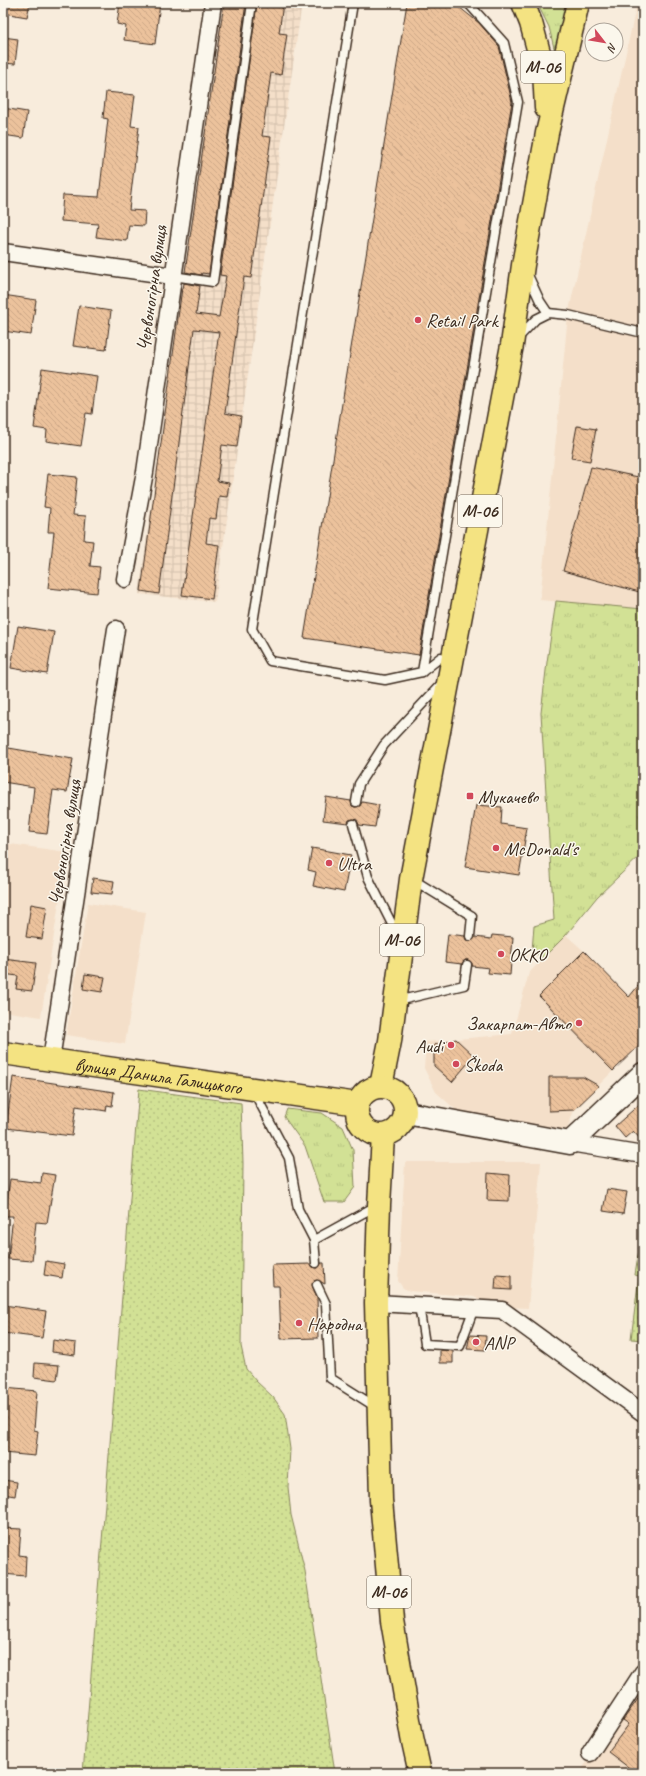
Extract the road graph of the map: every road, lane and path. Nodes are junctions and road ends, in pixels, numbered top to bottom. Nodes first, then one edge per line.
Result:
1 (212, 3) edge
2 (252, 3) edge
3 (353, 3) edge
4 (468, 3) edge
5 (523, 3) edge
6 (578, 3) edge
7 (547, 133) junction
8 (3, 252) edge
9 (523, 265) junction
10 (173, 276) junction
11 (548, 312) junction
12 (643, 333) edge
13 (512, 345) junction
14 (125, 579) dead end
15 (116, 629) dead end
16 (449, 669) junction
17 (422, 672) junction
18 (356, 802) dead end
19 (353, 824) dead end
20 (411, 879) junction
21 (470, 936) dead end
22 (402, 942) junction
23 (467, 965) dead end
24 (395, 1002) junction
25 (3, 1053) edge
26 (51, 1060) junction
27 (643, 1074) edge
28 (381, 1086) junction
29 (253, 1089) junction
30 (358, 1104) junction
31 (406, 1114) junction
32 (383, 1136) junction
33 (570, 1143) junction
34 (643, 1155) edge
35 (379, 1205) junction
36 (314, 1240) junction
37 (316, 1263) dead end
38 (317, 1285) dead end
39 (376, 1302) junction
40 (419, 1305) junction
41 (474, 1308) junction
42 (378, 1409) junction
43 (643, 1414) edge
44 (643, 1672) edge
45 (590, 1753) dead end
46 (420, 1773) edge

1 - 10 street, Червоногірна вулиця
2 - 10 lane
3 - 17 lane
4 - 17 lane
5 - 7 main road, М-06
6 - 7 main road, М-06
7 - 9 main road, М-06
8 - 10 street
9 - 11 lane
9 - 13 main road, М-06
10 - 14 street, Червоногірна вулиця
11 - 12 lane
11 - 13 lane
13 - 16 main road, М-06
15 - 26 street, Червоногірна вулиця
16 - 17 lane
16 - 18 lane
16 - 20 main road, М-06
19 - 22 lane
20 - 21 lane
20 - 22 main road, М-06
22 - 24 main road, М-06
23 - 24 lane
24 - 28 main road, М-06
25 - 26 main road, вулиця Данила Галицького
26 - 29 main road, вулиця Данила Галицького
27 - 33 street
28 - 30 main road
28 - 31 main road
29 - 30 main road, вулиця Данила Галицького
29 - 36 lane
30 - 32 main road
31 - 32 main road
31 - 33 street
32 - 35 main road, М-06
33 - 34 street
35 - 36 lane
35 - 39 main road, М-06
36 - 37 lane
38 - 42 lane
39 - 40 street
39 - 42 main road, М-06
40 - 41 street
40 - 41 lane
41 - 43 street
42 - 46 main road, М-06
44 - 45 street

